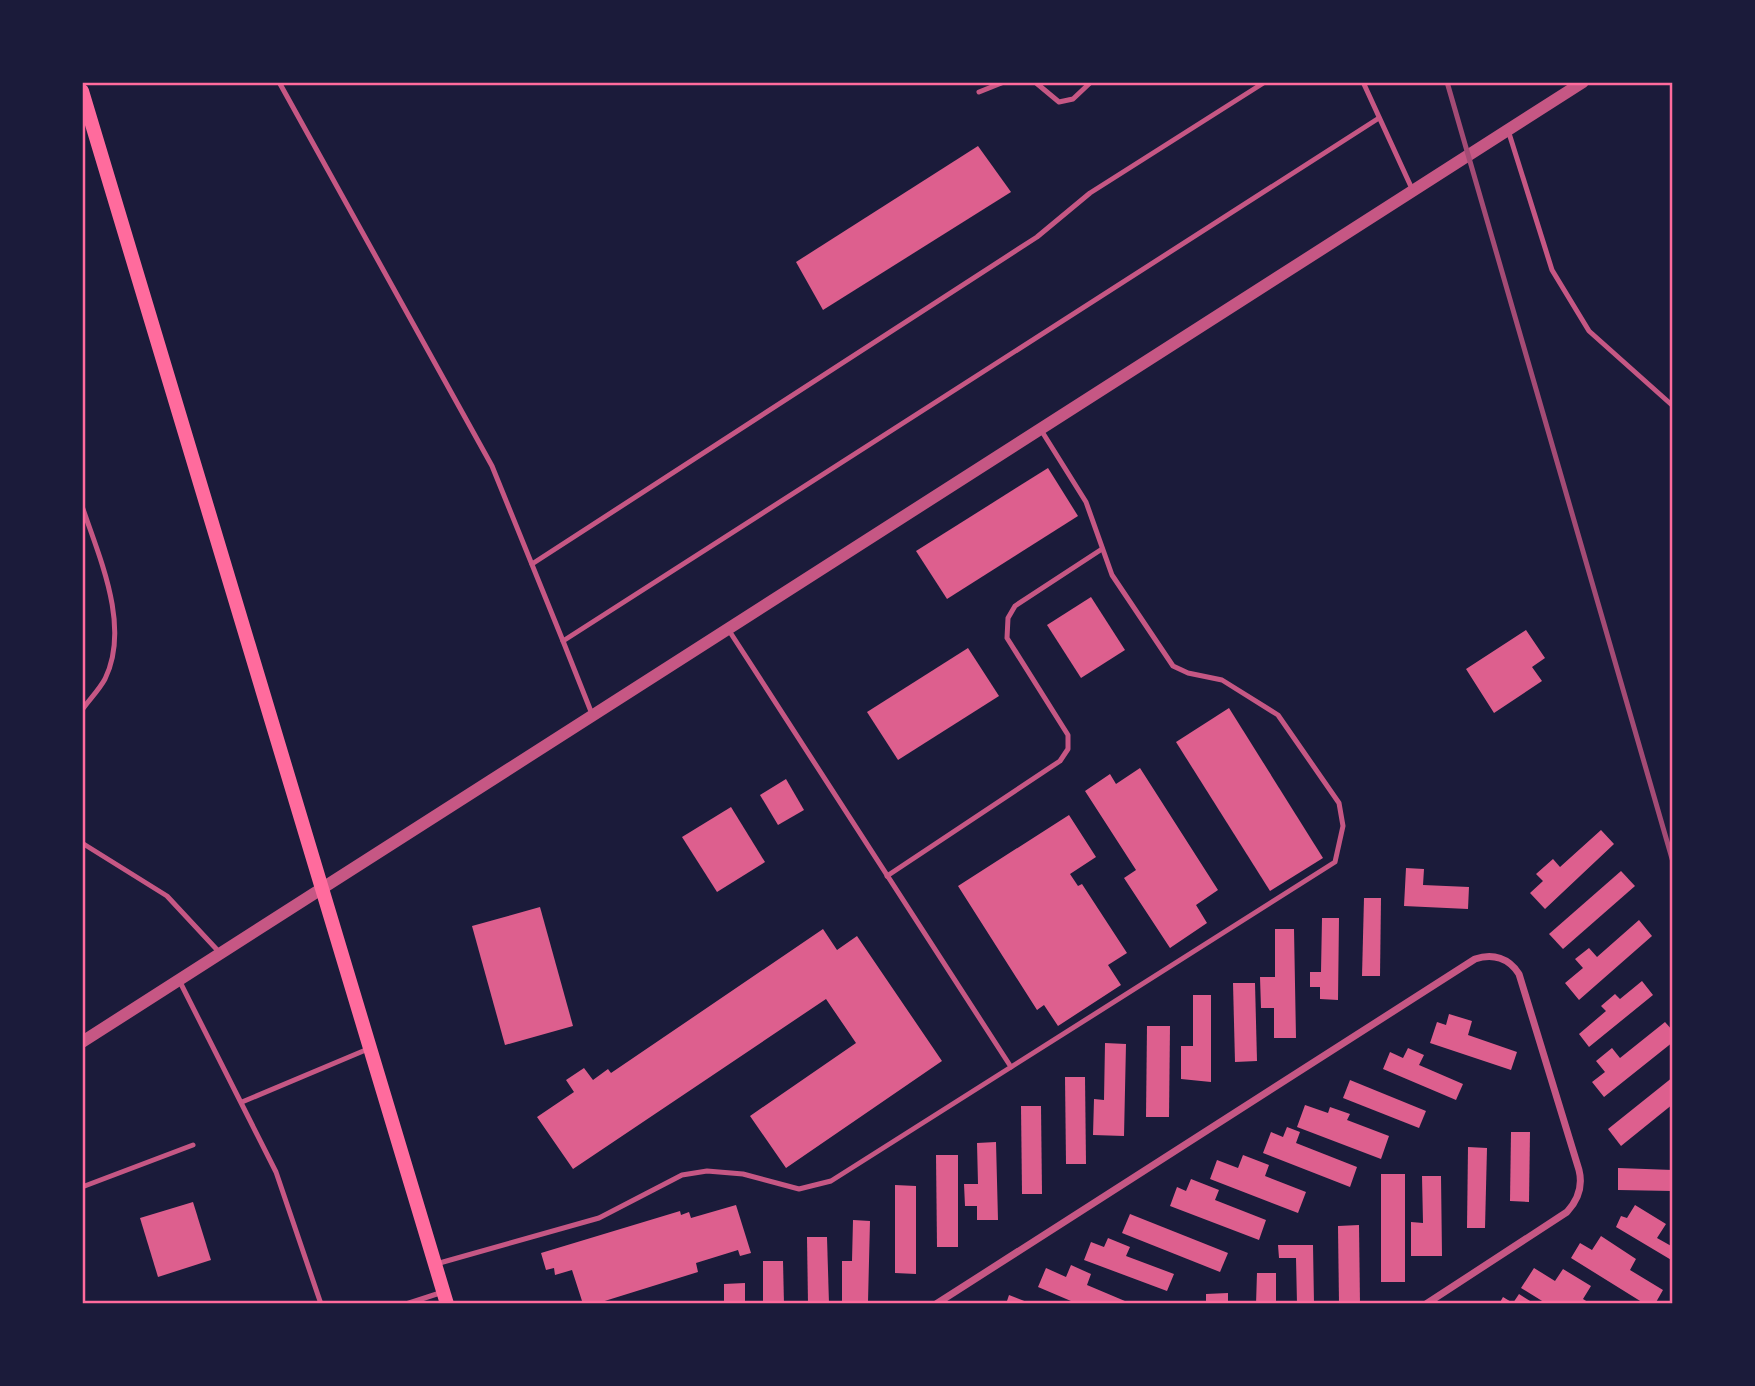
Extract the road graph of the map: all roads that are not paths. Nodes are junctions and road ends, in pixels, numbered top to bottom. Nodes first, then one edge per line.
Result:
1 (279, 82) edge
2 (1004, 82) edge
3 (1034, 82) edge
4 (1091, 82) edge
5 (1265, 82) edge
6 (1363, 82) edge
7 (1583, 82) edge
8 (82, 91) edge
9 (979, 92) dead end
10 (1380, 118) junction
11 (1508, 130) junction
12 (1413, 191) junction
13 (1673, 406) edge
14 (1041, 429) junction
15 (82, 506) edge
16 (1102, 549) junction
17 (532, 564) junction
18 (727, 629) junction
19 (563, 641) junction
20 (82, 710) edge
21 (593, 716) junction
22 (82, 843) edge
23 (887, 876) junction
24 (323, 888) junction
25 (221, 954) junction
26 (179, 980) junction
27 (82, 1042) edge
28 (371, 1048) junction
29 (1011, 1067) junction
30 (242, 1102) junction
31 (193, 1145) dead end
32 (82, 1187) edge
33 (436, 1264) junction
34 (446, 1298) edge
35 (321, 1304) edge
36 (406, 1304) edge
37 (936, 1304) edge
38 (1426, 1304) edge

1 - 17 lane
2 - 9 lane
3 - 4 lane
5 - 17 lane
6 - 10 lane
7 - 11 street
8 - 24 main road
10 - 12 lane
10 - 19 lane
11 - 12 street
11 - 13 lane
12 - 14 street
14 - 16 lane
14 - 18 street
15 - 20 lane
16 - 23 lane
16 - 29 lane
17 - 19 lane
18 - 21 street
18 - 23 lane
19 - 21 lane
21 - 24 street
22 - 25 lane
23 - 29 lane
24 - 25 street
24 - 28 main road
25 - 26 street
26 - 27 street
26 - 30 lane
28 - 30 lane
28 - 33 main road
29 - 33 lane
30 - 35 lane
31 - 32 lane
33 - 34 main road
34 - 36 lane
37 - 38 street

